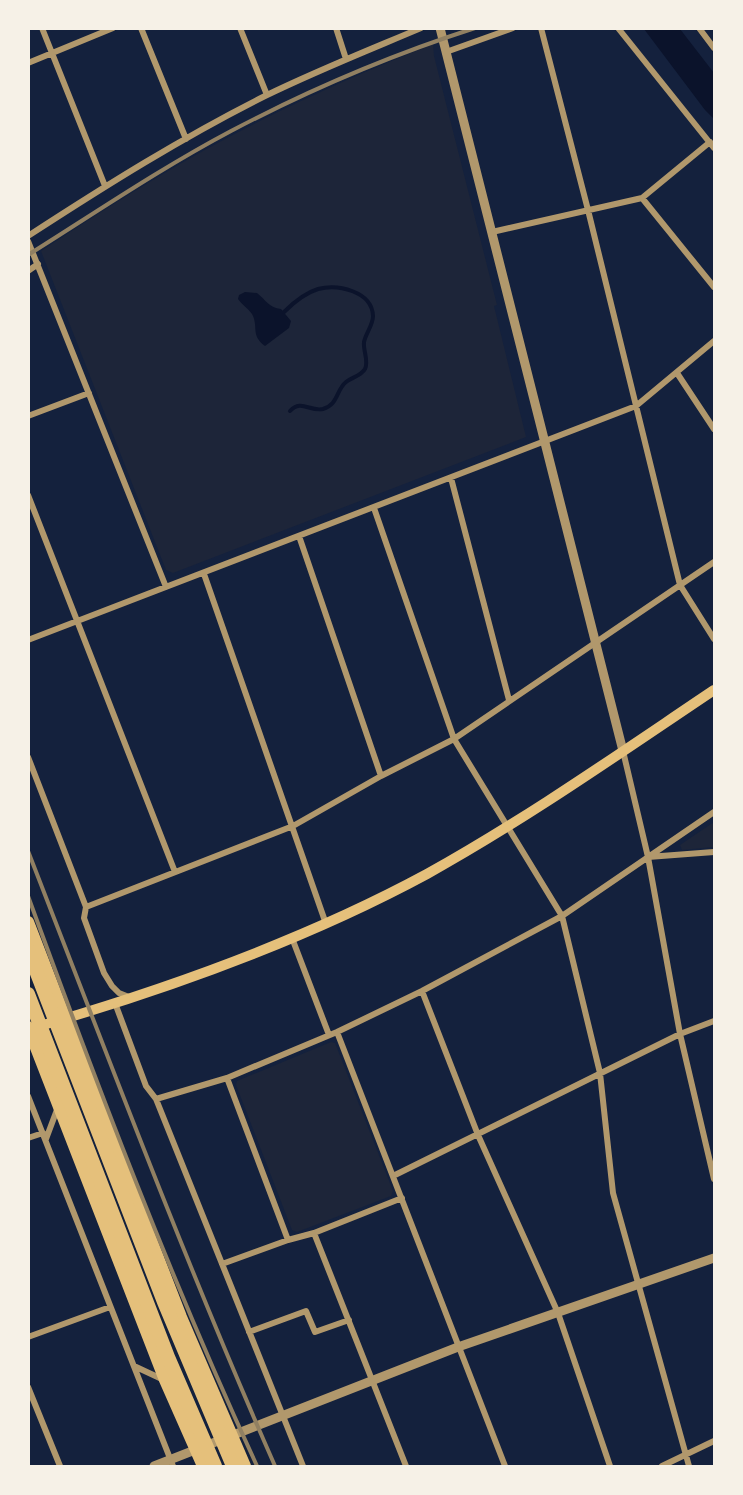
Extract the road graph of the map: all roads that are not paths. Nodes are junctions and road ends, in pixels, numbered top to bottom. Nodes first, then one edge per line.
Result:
1 (42, 28) edge
2 (113, 28) edge
3 (141, 28) edge
4 (240, 28) edge
5 (336, 28) edge
6 (421, 28) edge
7 (440, 28) edge
8 (513, 28) edge
9 (541, 28) edge
10 (618, 28) edge
11 (699, 28) edge
12 (714, 48) edge
13 (446, 52) junction
14 (52, 54) junction
15 (346, 59) junction
16 (28, 63) edge
17 (267, 95) junction
18 (186, 139) junction
19 (710, 142) junction
20 (714, 148) edge
21 (105, 186) junction
22 (642, 198) junction
23 (588, 210) junction
24 (492, 232) junction
25 (28, 236) edge
26 (28, 241) edge
27 (38, 264) junction
28 (28, 271) edge
29 (714, 287) edge
30 (714, 341) edge
31 (677, 373) junction
32 (89, 393) junction
33 (636, 406) junction
34 (28, 416) edge
35 (714, 429) edge
36 (544, 442) junction
37 (451, 478) junction
38 (28, 495) edge
39 (374, 508) junction
40 (300, 536) junction
41 (714, 562) edge
42 (204, 574) junction
43 (680, 585) junction
44 (166, 587) junction
45 (79, 621) junction
46 (714, 639) edge
47 (28, 640) edge
48 (594, 643) junction
49 (714, 690) edge
50 (509, 700) junction
51 (454, 739) junction
52 (623, 752) junction
53 (28, 758) edge
54 (381, 776) junction
55 (714, 812) edge
56 (293, 825) junction
57 (507, 827) junction
58 (714, 852) edge
59 (648, 857) junction
60 (175, 872) junction
61 (86, 907) junction
62 (562, 916) junction
63 (28, 922) edge
64 (326, 924) junction
65 (292, 938) junction
66 (28, 950) edge
67 (422, 991) junction
68 (28, 994) edge
69 (131, 997) junction
70 (115, 1003) junction
71 (66, 1018) junction
72 (714, 1021) edge
73 (29, 1029) edge
74 (337, 1032) junction
75 (680, 1034) junction
76 (329, 1035) junction
77 (600, 1072) junction
78 (227, 1078) junction
79 (28, 1096) edge
80 (156, 1099) junction
81 (58, 1106) junction
82 (478, 1135) junction
83 (45, 1136) junction
84 (28, 1138) edge
85 (393, 1176) junction
86 (714, 1179) edge
87 (402, 1198) junction
88 (314, 1233) junction
89 (288, 1240) junction
90 (714, 1258) edge
91 (222, 1264) junction
92 (638, 1284) junction
93 (110, 1307) junction
94 (558, 1312) junction
95 (349, 1320) junction
96 (249, 1332) junction
97 (28, 1337) edge
98 (459, 1347) junction
99 (134, 1366) junction
100 (165, 1380) junction
101 (373, 1380) junction
102 (28, 1387) edge
103 (282, 1416) junction
104 (231, 1436) junction
105 (714, 1441) edge
106 (196, 1451) junction
107 (685, 1456) junction
108 (171, 1463) edge
109 (60, 1467) edge
110 (154, 1467) edge
111 (203, 1467) edge
112 (215, 1467) edge
113 (233, 1467) edge
114 (245, 1467) edge
115 (303, 1467) edge
116 (406, 1467) edge
117 (505, 1467) edge
118 (610, 1467) edge
119 (662, 1467) edge
120 (689, 1467) edge

1 - 14 street
2 - 14 street
3 - 18 street
4 - 17 street
5 - 15 street
6 - 15 street
7 - 13 street
8 - 13 street
9 - 23 street
10 - 19 street
11 - 12 street
13 - 24 street
14 - 16 street
14 - 21 street
15 - 17 street
17 - 18 street
18 - 21 street
19 - 20 street
19 - 22 street
21 - 25 street
22 - 23 street
22 - 29 street
23 - 24 street
23 - 33 street
24 - 36 street
26 - 27 street
27 - 28 street
27 - 32 street
30 - 31 street
31 - 33 street
31 - 35 street
32 - 34 street
32 - 44 street
33 - 36 street
33 - 43 street
36 - 37 street
36 - 48 street
37 - 39 street
37 - 50 street
38 - 45 street
39 - 40 street
39 - 51 street
40 - 42 street
40 - 54 street
41 - 43 street
42 - 44 street
42 - 56 street
43 - 46 street
43 - 48 street
44 - 45 street
45 - 47 street
45 - 60 street
48 - 50 street
48 - 52 street
49 - 52 main road
50 - 51 street
51 - 54 street
51 - 57 street
52 - 57 main road
52 - 59 street
53 - 61 street
54 - 56 street
55 - 59 street
56 - 60 street
56 - 64 street
57 - 62 street
57 - 64 main road
58 - 59 street
59 - 62 street
59 - 75 street
60 - 61 street
61 - 69 street
62 - 67 street
62 - 77 street
63 - 71 highway
64 - 65 main road
65 - 69 main road
65 - 76 street
66 - 113 highway
67 - 74 street
67 - 82 street
68 - 112 highway
69 - 70 main road
70 - 71 main road
70 - 80 street
71 - 73 main road
71 - 104 highway
72 - 75 street
73 - 81 highway
74 - 76 street
74 - 85 street
75 - 77 street
75 - 86 street
76 - 78 street
77 - 82 street
77 - 92 street
78 - 80 street
78 - 89 street
79 - 83 street
80 - 91 street
81 - 83 street
81 - 100 highway
82 - 85 street
82 - 94 street
83 - 84 street
83 - 93 street
85 - 87 street
87 - 88 street
87 - 98 street
88 - 89 street
88 - 95 street
89 - 91 street
90 - 92 street
91 - 96 street
92 - 94 street
92 - 107 street
93 - 97 street
93 - 99 street
94 - 98 street
94 - 118 street
95 - 96 street
95 - 101 street
96 - 103 street
98 - 101 street
98 - 117 street
99 - 100 street
99 - 108 street
100 - 106 highway
101 - 103 street
101 - 116 street
102 - 109 street
103 - 104 street
103 - 115 street
104 - 106 street
104 - 114 highway
105 - 107 street
106 - 108 street
106 - 111 highway
107 - 119 street
107 - 120 street
108 - 110 street

